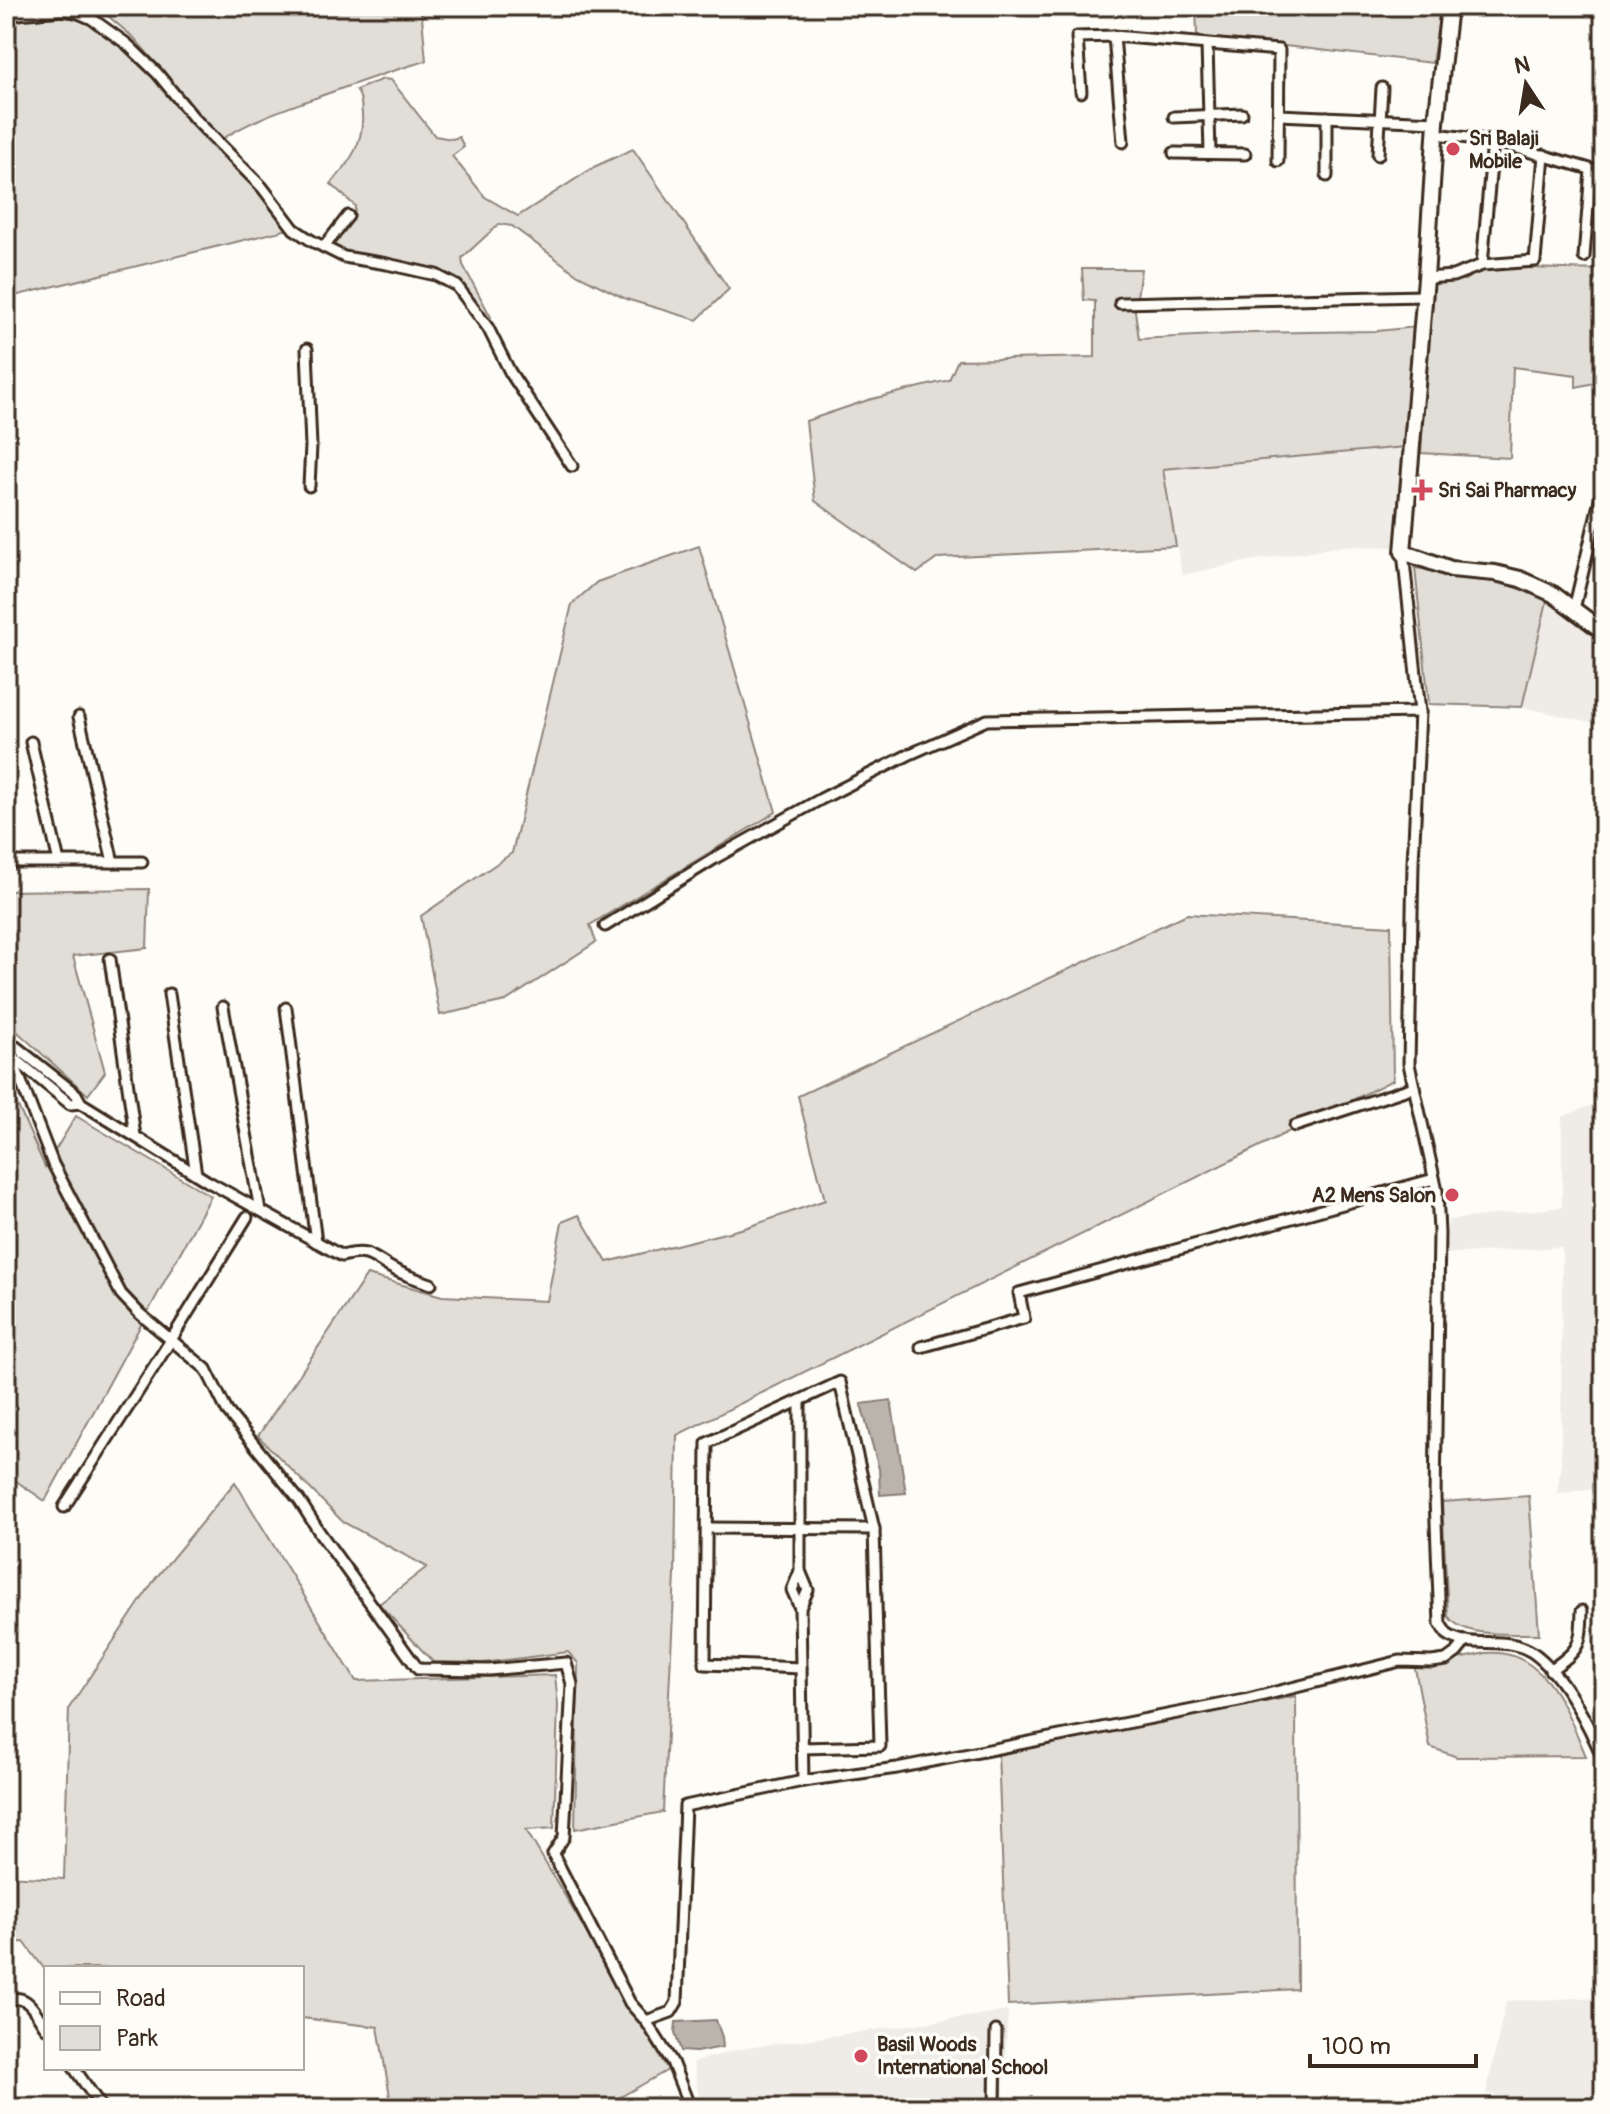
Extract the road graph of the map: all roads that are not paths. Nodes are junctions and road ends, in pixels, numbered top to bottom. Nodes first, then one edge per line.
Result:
1 (1449, 6) edge
2 (6, 15) edge
3 (1114, 36) junction
4 (1207, 45) junction
5 (1382, 88) dead end
6 (1081, 92) dead end
7 (1242, 114) dead end
8 (1279, 115) junction
9 (1209, 116) junction
10 (1174, 117) dead end
11 (1327, 117) junction
12 (1379, 119) junction
13 (1436, 128) junction
14 (1493, 141) junction
15 (1123, 142) dead end
16 (1174, 153) dead end
17 (1210, 153) junction
18 (1245, 154) dead end
19 (1378, 155) dead end
20 (1544, 155) junction
21 (1278, 161) dead end
22 (1591, 170) junction
23 (1604, 173) edge
24 (1327, 176) dead end
25 (348, 216) dead end
26 (324, 247) junction
27 (1584, 257) dead end
28 (1482, 265) junction
29 (1426, 278) junction
30 (1423, 296) junction
31 (1120, 303) dead end
32 (307, 349) dead end
33 (572, 466) dead end
34 (1604, 483) edge
35 (309, 486) dead end
36 (1403, 552) junction
37 (1574, 609) junction
38 (1604, 632) edge
39 (1420, 712) junction
40 (79, 717) dead end
41 (31, 742) dead end
42 (6, 862) edge
43 (59, 862) junction
44 (113, 862) junction
45 (142, 862) dead end
46 (605, 926) dead end
47 (110, 959) dead end
48 (169, 994) dead end
49 (223, 1007) dead end
50 (286, 1008) dead end
51 (6, 1041) edge
52 (10, 1055) junction
53 (1414, 1087) junction
54 (81, 1103) junction
55 (1295, 1126) dead end
56 (135, 1136) junction
57 (196, 1174) junction
58 (1434, 1179) junction
59 (260, 1210) junction
60 (247, 1217) dead end
61 (316, 1242) junction
62 (431, 1284) dead end
63 (171, 1340) junction
64 (921, 1347) dead end
65 (800, 1401) junction
66 (64, 1507) dead end
67 (707, 1528) junction
68 (800, 1529) junction
69 (874, 1529) junction
70 (800, 1571) junction
71 (800, 1608) junction
72 (1582, 1611) dead end
73 (1466, 1641) junction
74 (801, 1668) junction
75 (1550, 1670) junction
76 (1601, 1744) edge
77 (802, 1748) junction
78 (1604, 1761) edge
79 (803, 1781) junction
80 (6, 2001) edge
81 (646, 2021) junction
82 (44, 2025) edge
83 (996, 2031) dead end
84 (75, 2070) edge
85 (102, 2108) edge
86 (690, 2108) edge
87 (995, 2108) edge

1 - 13 street
2 - 26 street
3 - 4 street
3 - 6 street
3 - 15 street
4 - 8 street
4 - 9 street
5 - 12 street
7 - 9 street
8 - 11 street
8 - 21 street
9 - 10 street
9 - 17 street
11 - 12 street
11 - 24 street
12 - 13 street
12 - 19 street
13 - 14 street
13 - 29 street
14 - 20 street
14 - 28 street
16 - 17 street
17 - 18 street
20 - 22 street
20 - 28 street
22 - 23 street
22 - 27 street
25 - 26 street
26 - 33 street
28 - 29 street
29 - 30 street
30 - 31 street
30 - 36 street
32 - 35 street
34 - 37 street
36 - 37 street
36 - 39 street
37 - 38 street
39 - 46 street
39 - 53 street
40 - 44 street
41 - 43 street
42 - 43 street
43 - 44 street
44 - 45 street
47 - 56 street
48 - 57 street
49 - 59 street
50 - 61 street
51 - 52 street
51 - 54 street
52 - 54 street
52 - 63 street
53 - 55 street
53 - 58 street
54 - 56 street
56 - 57 street
57 - 59 street
58 - 64 street
58 - 73 street
59 - 61 street
60 - 63 street
61 - 62 street
63 - 66 street
63 - 81 street
65 - 67 street
65 - 68 street
65 - 69 street
67 - 68 street
67 - 74 street
68 - 69 street
68 - 70 street
69 - 77 street
70 - 71 street
70 - 71 street
71 - 74 street
72 - 75 street
73 - 75 street
73 - 79 street
74 - 77 street
75 - 76 street
76 - 78 street
77 - 79 street
79 - 81 street
80 - 82 street
81 - 86 street
83 - 87 street
84 - 85 street

